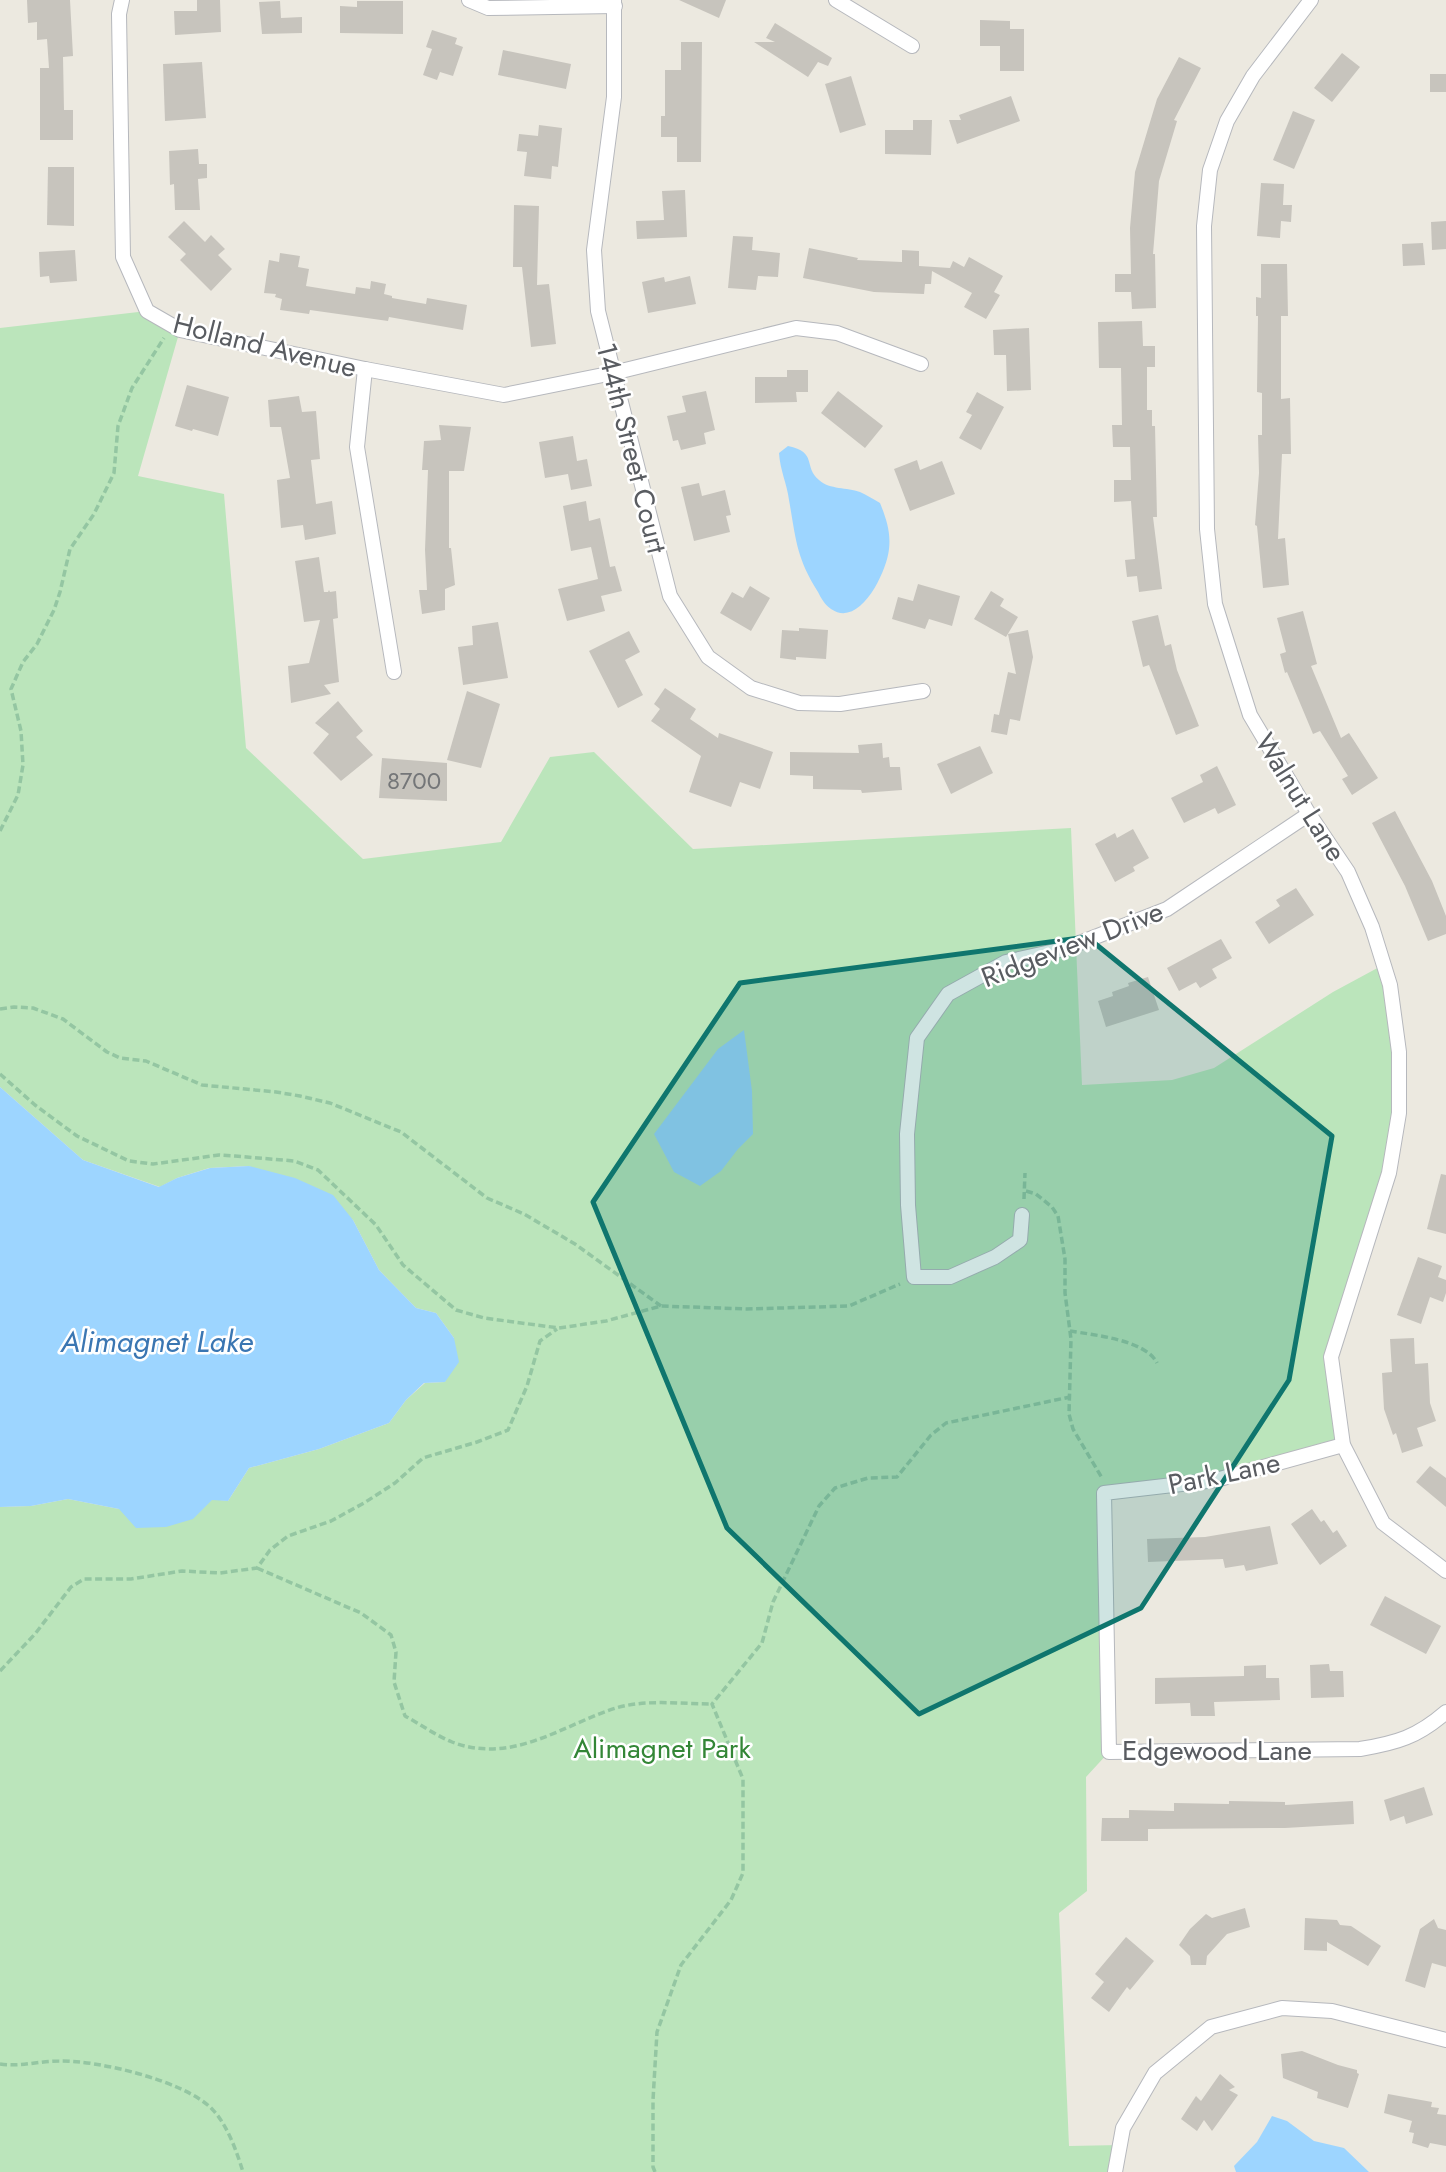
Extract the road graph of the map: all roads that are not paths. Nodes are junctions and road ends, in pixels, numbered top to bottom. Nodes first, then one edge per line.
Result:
1 (122, 0) edge
2 (469, 0) edge
3 (836, 0) edge
4 (1311, 0) edge
5 (614, 3) edge
6 (912, 47) dead end
7 (921, 363) dead end
8 (365, 369) junction
9 (613, 373) junction
10 (394, 672) dead end
11 (923, 691) dead end
12 (1309, 814) junction
13 (1021, 1215) road end
14 (1343, 1445) junction
15 (1107, 1492) joint
16 (1446, 1571) edge
17 (1446, 1712) edge
18 (1446, 2040) edge
19 (1115, 2172) edge

1 - 8 street, Holland Avenue
2 - 5 street
3 - 6 street
4 - 12 street, Walnut Lane
5 - 9 street, 144th Street Court
7 - 9 street, Holland Avenue
8 - 9 street, Holland Avenue
8 - 10 street
9 - 11 street, 144th Street Court
12 - 13 street, Ridgeview Drive
12 - 14 street, Walnut Lane
14 - 15 street, Park Lane
14 - 16 street, Walnut Lane
15 - 17 street, Edgewood Lane
18 - 19 street

